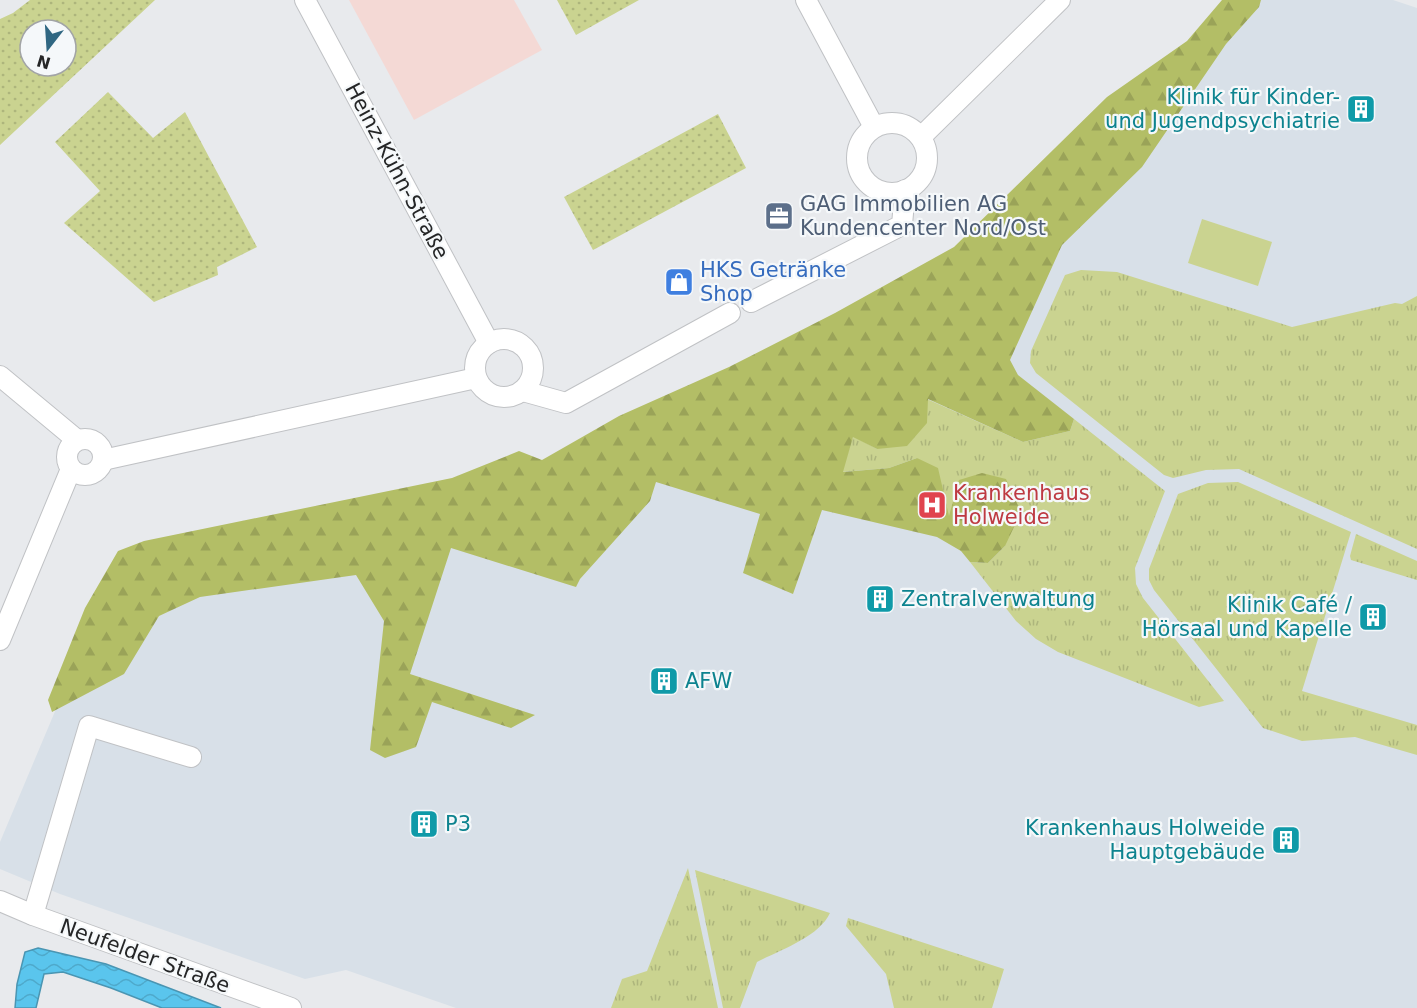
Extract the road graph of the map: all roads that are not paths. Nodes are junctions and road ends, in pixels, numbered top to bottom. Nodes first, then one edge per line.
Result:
1 (304, 0) edge
2 (806, 0) edge
3 (1060, 0) edge
4 (874, 127) junction
5 (921, 137) junction
6 (905, 190) junction
7 (751, 302) dead end
8 (730, 313) dead end
9 (489, 343) junction
10 (0, 376) edge
11 (476, 378) junction
12 (523, 391) junction
13 (77, 440) junction
14 (103, 460) junction
15 (71, 470) junction
16 (0, 640) edge
17 (191, 757) dead end
18 (0, 901) edge
19 (33, 915) junction
20 (291, 1008) edge

1 - 9 street, Heinz-Kühn-Straße
2 - 4 street
3 - 5 street
4 - 5 street
4 - 6 street
5 - 6 street
6 - 7 street
8 - 12 street
9 - 11 street
9 - 12 street
10 - 13 street
11 - 12 street
11 - 14 street
13 - 14 street
13 - 15 street
14 - 15 street
15 - 16 street
17 - 19 street, Neufelder Straße
18 - 19 street, Neufelder Straße
19 - 20 street, Neufelder Straße

